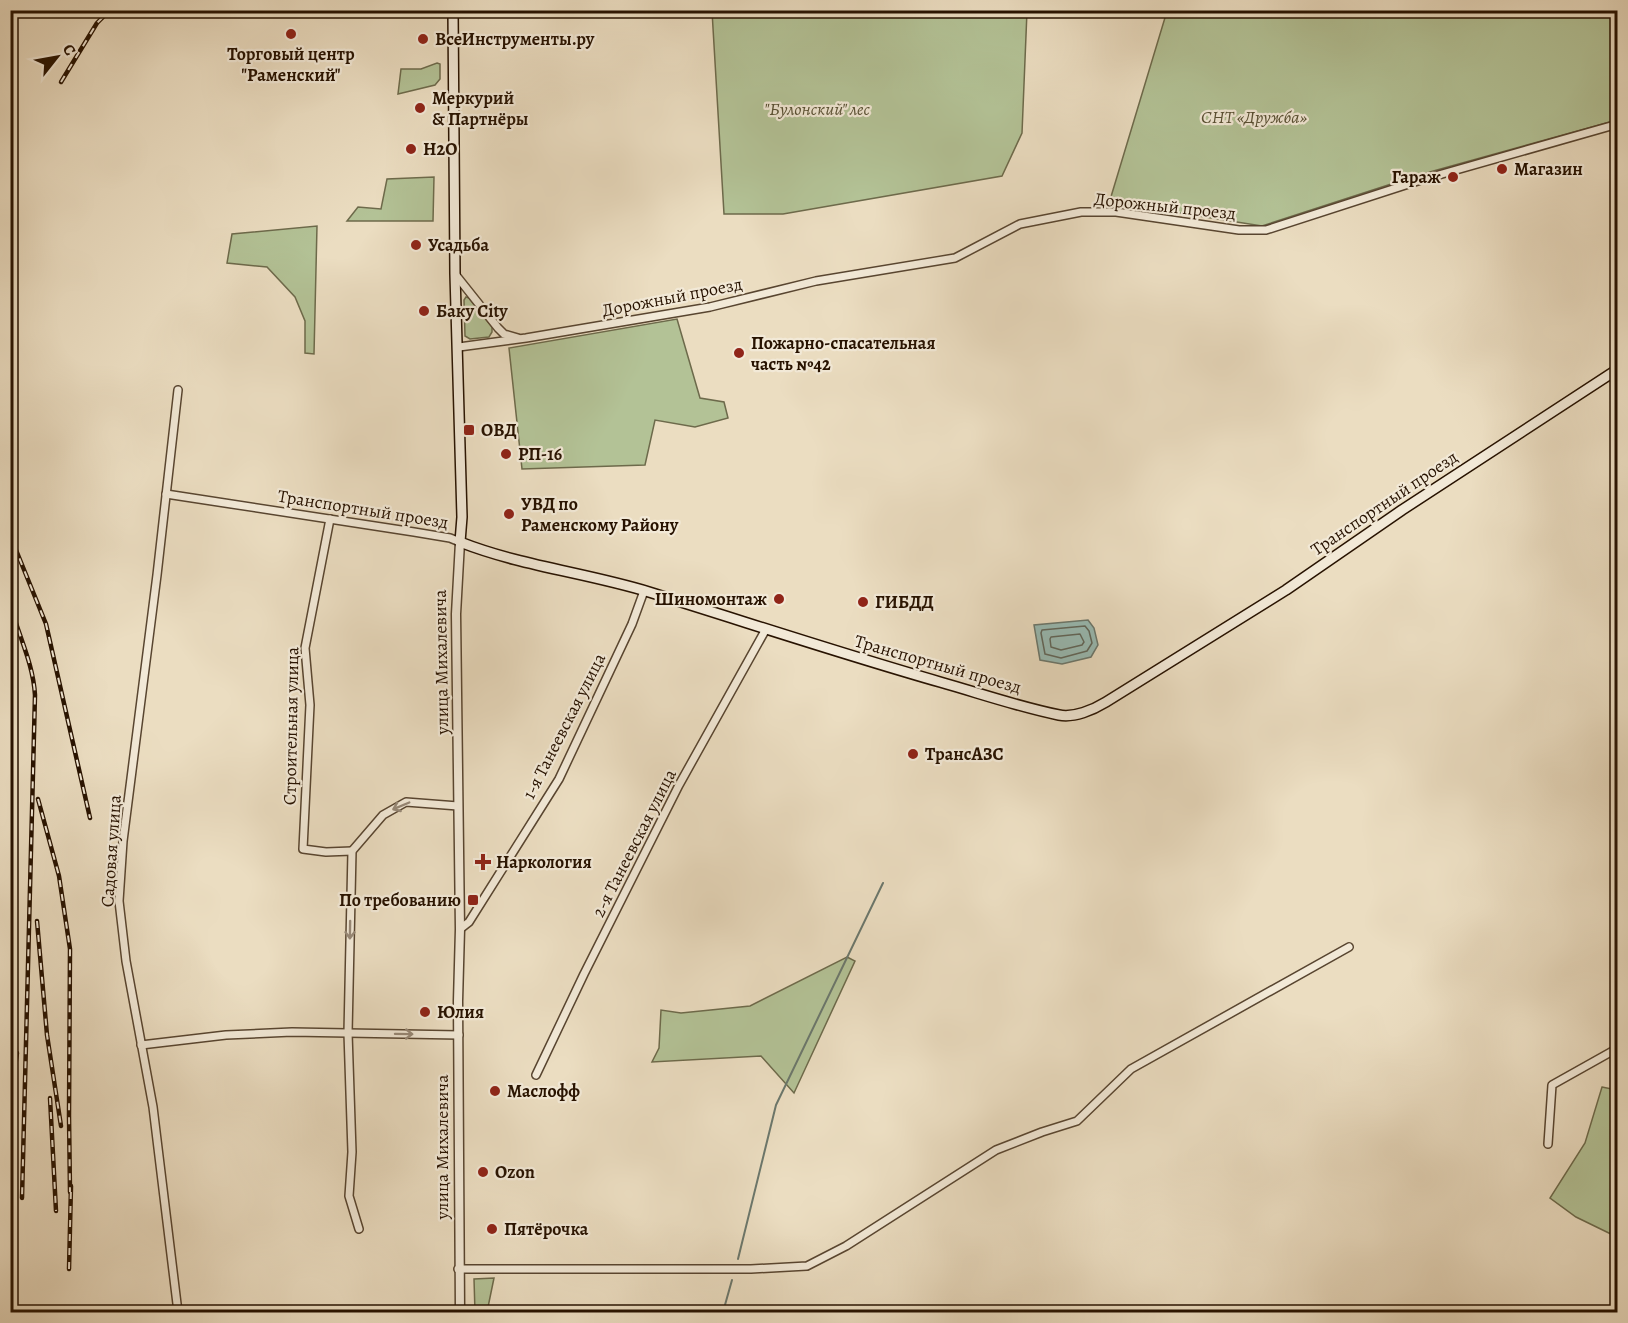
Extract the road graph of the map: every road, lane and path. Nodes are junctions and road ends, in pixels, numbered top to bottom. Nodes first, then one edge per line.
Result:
1 (453, 10) edge
2 (1617, 124) edge
3 (456, 274) junction
4 (526, 338) junction
5 (459, 347) junction
6 (1617, 369) edge
7 (178, 390) dead end
8 (166, 495) junction
9 (330, 519) junction
10 (460, 542) junction
11 (645, 591) junction
12 (766, 629) junction
13 (458, 806) junction
14 (352, 851) junction
15 (460, 929) junction
16 (1349, 947) dead end
17 (348, 1033) junction
18 (459, 1035) junction
19 (141, 1045) junction
20 (1617, 1048) edge
21 (536, 1075) dead end
22 (1548, 1144) dead end
23 (359, 1228) dead end
24 (458, 1269) junction
25 (178, 1312) edge
26 (459, 1312) edge

1 - 3 main road, улица Михалевича
2 - 4 street, Дорожный проезд
3 - 4 street
3 - 5 main road, улица Михалевича
4 - 5 street, Дорожный проезд
5 - 10 main road, улица Михалевича
6 - 12 main road, Транспортный проезд
7 - 8 street, Садовая улица
8 - 9 street, Транспортный проезд
8 - 19 street, Садовая улица
9 - 10 street, Транспортный проезд
9 - 14 street, Строительная улица
10 - 11 main road, Транспортный проезд
10 - 13 street, улица Михалевича
11 - 12 main road, Транспортный проезд
11 - 15 street, 1-я Танеевская улица
12 - 21 street, 2-я Танеевская улица
13 -> 14 street
13 - 15 street, улица Михалевича
14 -> 17 street
15 - 18 street, улица Михалевича
16 - 24 street
17 -> 18 street
17 - 19 street
17 - 23 street
18 - 24 street, улица Михалевича
19 - 25 street, Садовая улица
20 - 22 street
24 - 26 street, улица Михалевича

